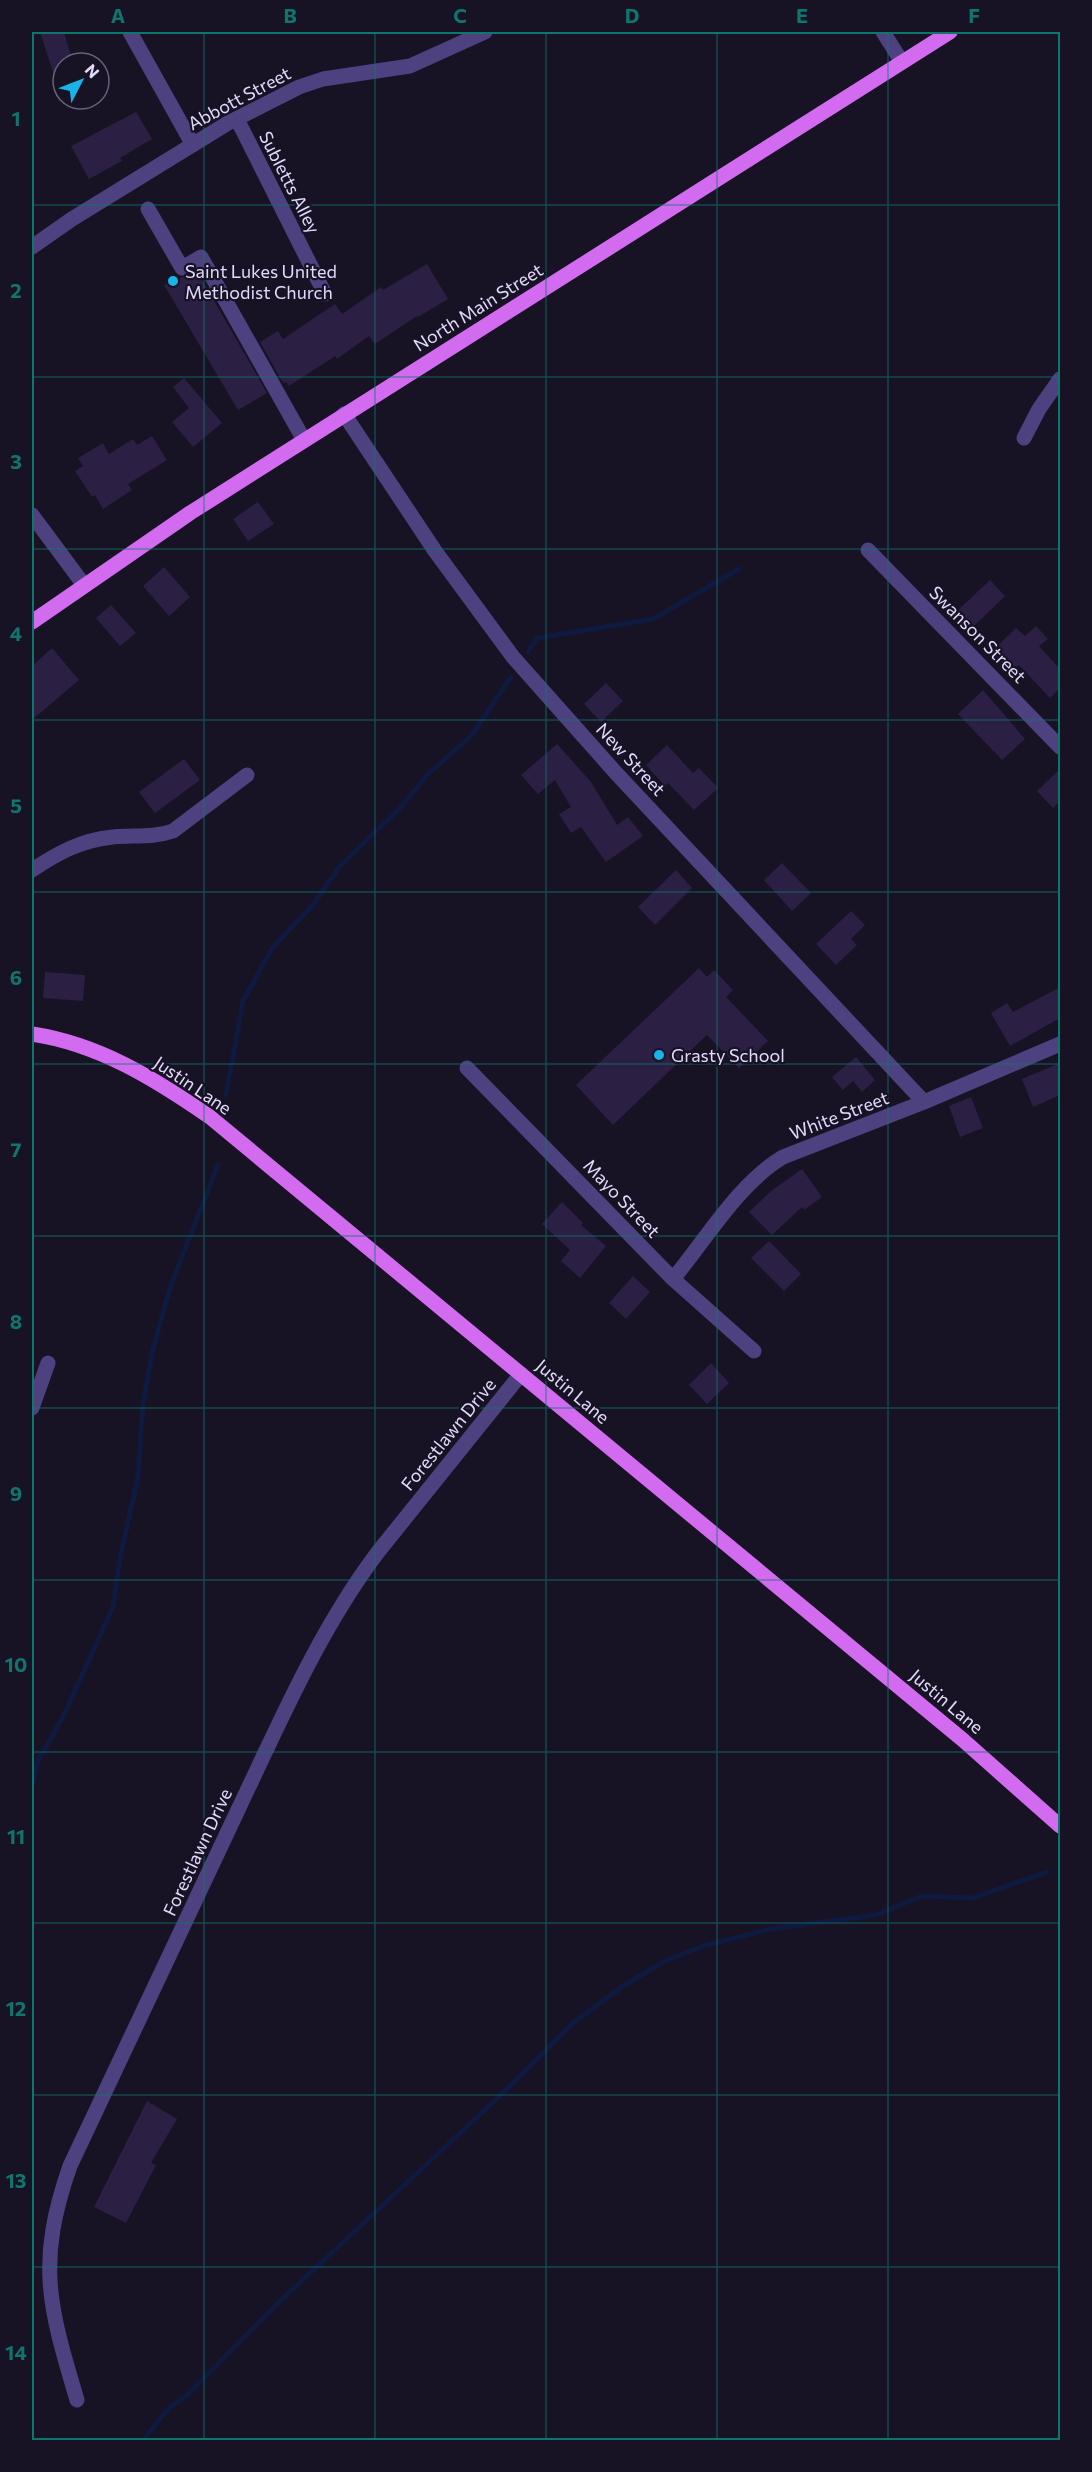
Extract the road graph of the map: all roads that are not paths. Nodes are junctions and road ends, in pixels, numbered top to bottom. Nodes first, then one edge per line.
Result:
1 (130, 32) edge
2 (484, 32) edge
3 (883, 32) edge
4 (950, 32) edge
5 (902, 62) junction
6 (237, 119) junction
7 (193, 145) junction
8 (148, 209) dead end
9 (32, 247) edge
10 (325, 294) dead end
11 (1060, 379) edge
12 (345, 414) junction
13 (1024, 438) dead end
14 (304, 440) junction
15 (32, 515) edge
16 (868, 550) dead end
17 (84, 585) junction
18 (32, 622) edge
19 (1060, 747) edge
20 (247, 775) dead end
21 (32, 870) edge
22 (32, 1034) edge
23 (1060, 1044) edge
24 (467, 1068) dead end
25 (924, 1102) junction
26 (673, 1279) junction
27 (754, 1351) dead end
28 (48, 1363) dead end
29 (522, 1374) junction
30 (32, 1408) edge
31 (1060, 1826) edge
32 (77, 2400) dead end

1 - 7 street
2 - 6 street, Abbott Street
3 - 5 street
4 - 5 main road, North Main Street
5 - 12 main road, North Main Street
6 - 7 street, Abbott Street
6 - 10 street, Subletts Alley
7 - 9 street, Abbott Street
8 - 14 street
11 - 13 street
12 - 14 main road, North Main Street
12 - 25 street, New Street
14 - 17 main road, North Main Street
15 - 17 street
16 - 19 street, Swanson Street
17 - 18 main road, North Main Street
20 - 21 street
22 - 29 main road, Justin Lane
23 - 25 street, White Street
24 - 26 street, Mayo Street
25 - 26 street, White Street
26 - 27 street, Mayo Street
28 - 30 street
29 - 31 main road, Justin Lane
29 - 32 street, Forestlawn Drive

